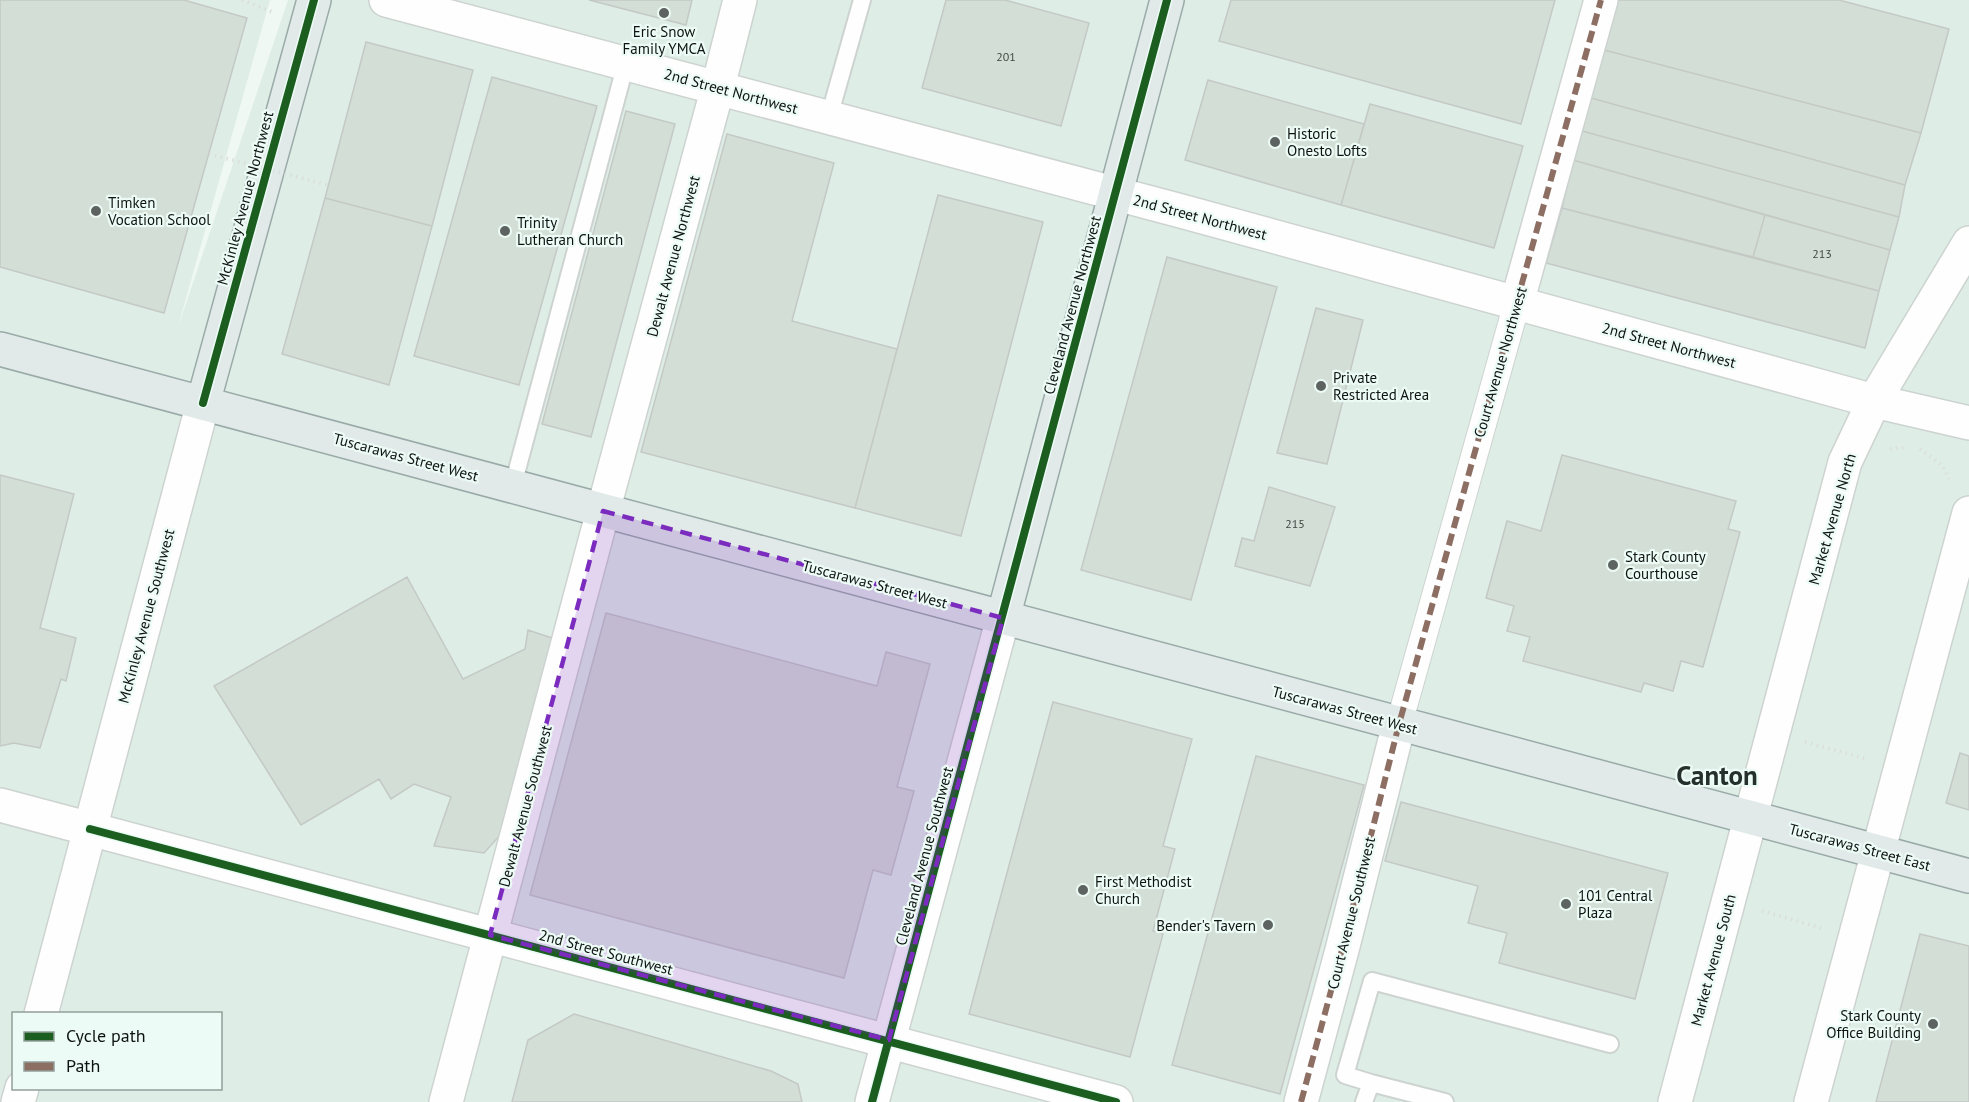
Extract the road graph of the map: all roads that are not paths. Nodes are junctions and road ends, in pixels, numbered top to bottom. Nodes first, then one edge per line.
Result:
1 (314, 0) edge
2 (386, 0) edge
3 (740, 0) edge
4 (862, 0) edge
5 (1167, 0) edge
6 (1601, 0) edge
7 (626, 63) junction
8 (718, 87) junction
9 (829, 117) junction
10 (1115, 195) junction
11 (1969, 243) edge
12 (1517, 303) junction
13 (0, 349) edge
14 (1874, 401) junction
15 (203, 403) junction
16 (1969, 423) edge
17 (513, 485) junction
18 (603, 511) junction
19 (1969, 513) edge
20 (1003, 618) junction
21 (1399, 724) junction
22 (0, 805) edge
23 (1751, 819) junction
24 (90, 829) junction
25 (1879, 852) junction
26 (1969, 876) edge
27 (490, 935) junction
28 (42, 1012) edge
29 (889, 1041) junction
30 (1610, 1044) dead end
31 (1371, 1083) junction
32 (446, 1102) edge
33 (872, 1102) edge
34 (1116, 1102) edge
35 (1301, 1102) edge
36 (1365, 1102) edge
37 (1445, 1102) edge
38 (1675, 1102) edge
39 (1811, 1102) edge

1 - 15 main road, McKinley Avenue Northwest
2 - 7 street, 2nd Street Northwest
3 - 8 street, Dewalt Avenue Northwest
4 - 9 lane
5 - 10 main road, Cleveland Avenue Northwest
6 - 12 street, Court Avenue Northwest
7 - 8 street, 2nd Street Northwest
7 - 17 lane
8 - 9 street, 2nd Street Northwest
8 - 18 street, Dewalt Avenue Northwest
9 - 10 street, 2nd Street Northwest
10 - 12 street, 2nd Street Northwest
10 - 20 main road, Cleveland Avenue Northwest
11 - 14 street, Market Avenue North
12 - 14 street, 2nd Street Northwest
12 - 21 street, Court Avenue Northwest
13 - 15 main road, Tuscarawas Street West
14 - 16 street, 2nd Street Northwest
14 - 23 street, Market Avenue North
15 - 17 main road, Tuscarawas Street West
15 - 24 street, McKinley Avenue Southwest
17 - 18 main road, Tuscarawas Street West
18 - 20 main road, Tuscarawas Street West
18 - 27 street, Dewalt Avenue Southwest
19 - 25 street
20 - 21 main road, Tuscarawas Street West
20 - 29 street, Cleveland Avenue Southwest
21 - 23 main road, Tuscarawas Street West
21 - 35 street, Court Avenue Southwest
22 - 24 street, 2nd Street Southwest
23 - 25 main road, Tuscarawas Street East
23 - 38 street, Market Avenue South
24 - 27 street, 2nd Street Southwest
24 - 28 street, McKinley Avenue Southwest
25 - 26 main road, Tuscarawas Street East
25 - 39 street
27 - 29 street, 2nd Street Southwest
27 - 32 street, Dewalt Avenue Southwest
29 - 33 street, Cleveland Avenue Southwest
29 - 34 street, 2nd Street Southwest
30 - 31 lane
31 - 36 lane
31 - 37 lane

